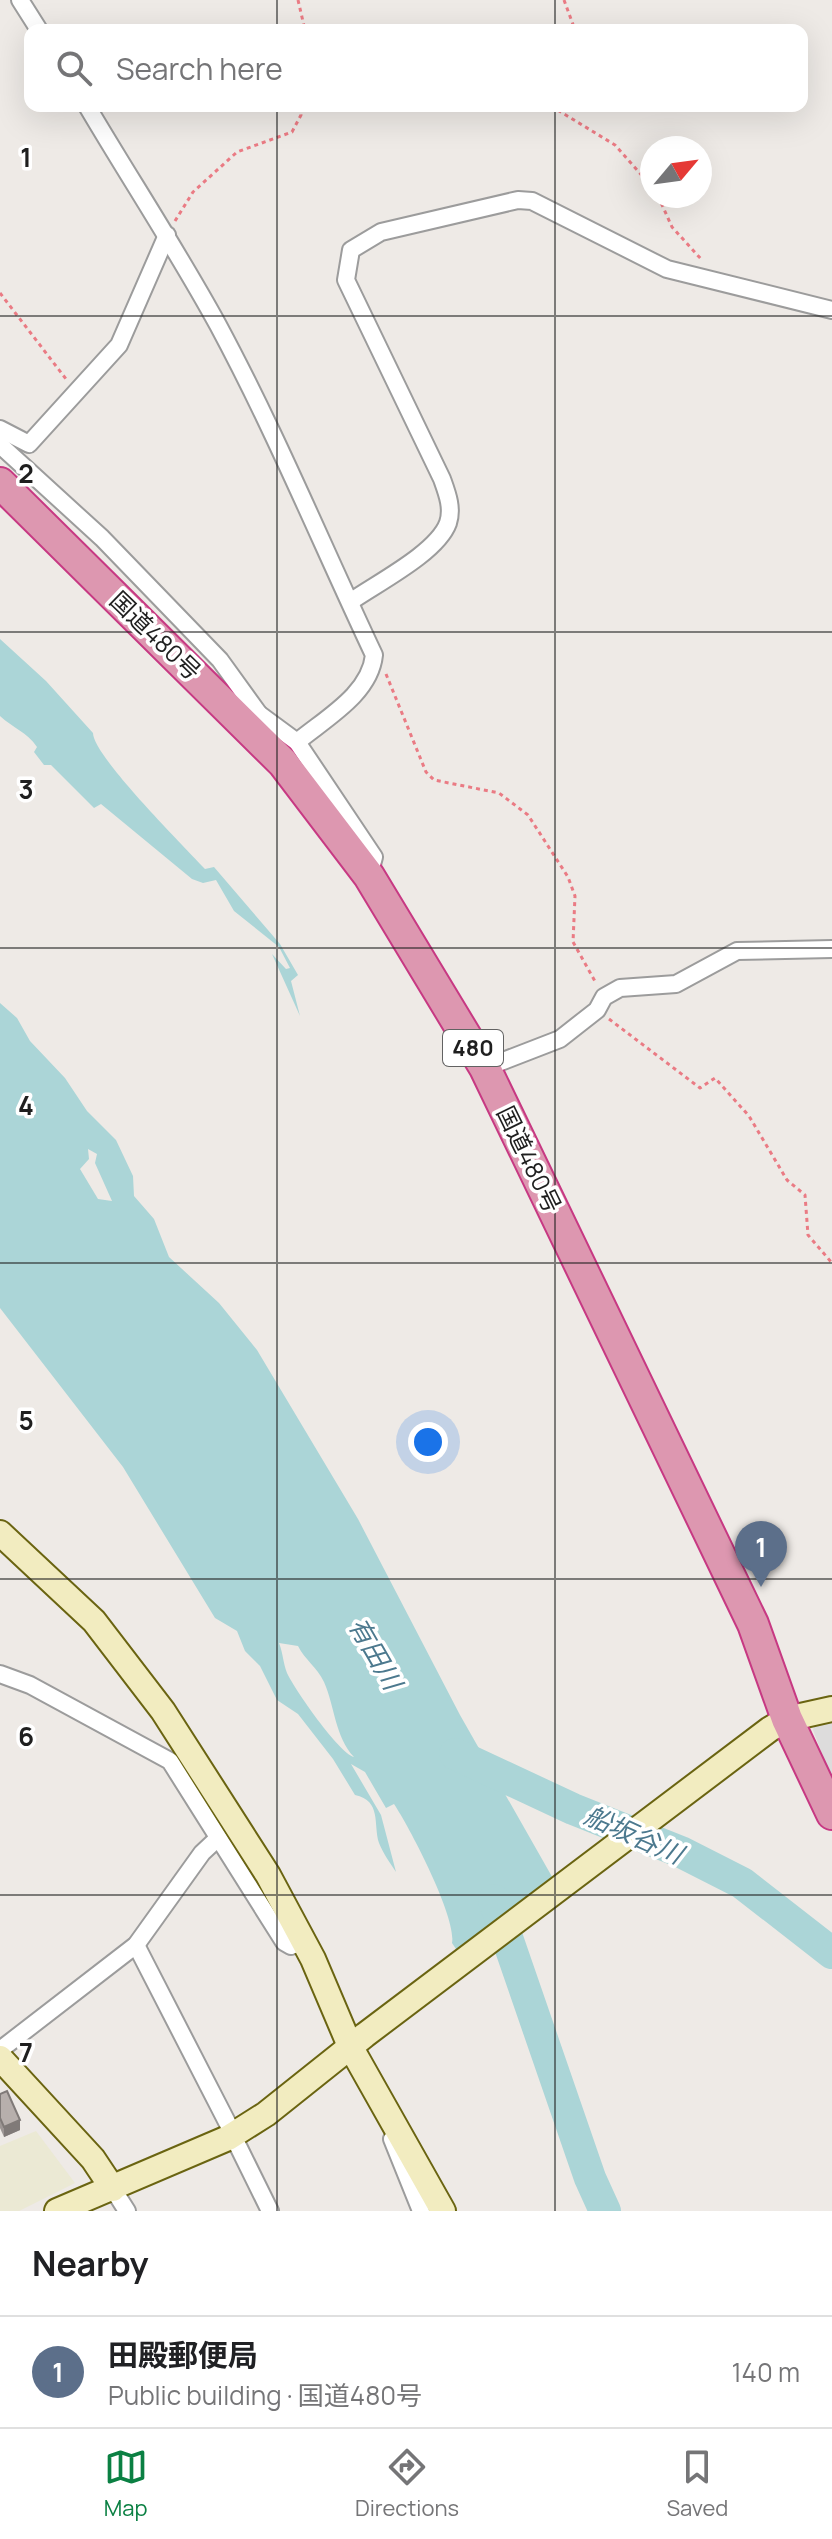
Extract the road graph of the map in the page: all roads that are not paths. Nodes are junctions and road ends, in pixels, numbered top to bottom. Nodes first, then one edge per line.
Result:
1 (20, 0) edge
2 (35, 24) edge
3 (91, 112) edge
4 (167, 235) junction
5 (832, 310) edge
6 (0, 429) edge
7 (0, 445) edge
8 (0, 483) edge
9 (350, 602) junction
10 (250, 717) junction
11 (297, 742) junction
12 (369, 876) junction
13 (832, 949) edge
14 (485, 1068) junction
15 (0, 1533) edge
16 (0, 1674) edge
17 (832, 1709) edge
18 (779, 1724) junction
19 (832, 1814) edge
20 (218, 1838) junction
21 (303, 1941) junction
22 (136, 1945) junction
23 (357, 2041) junction
24 (0, 2050) edge
25 (0, 2058) edge
26 (228, 2124) dead end
27 (396, 2130) junction
28 (238, 2146) dead end
29 (113, 2189) junction
30 (57, 2211) edge
31 (127, 2211) edge
32 (270, 2211) edge
33 (421, 2211) edge
34 (443, 2211) edge

1 - 2 street
3 - 4 street
4 - 6 street
4 - 9 street
5 - 9 street
7 - 10 street
8 - 10 highway, 国道480号 / 480
9 - 11 street
10 - 11 street
10 - 12 highway, 国道480号 / 480
11 - 12 street
12 - 14 highway, 国道480号 / 480
13 - 14 street
14 - 18 highway, 国道480号 / 480
15 - 21 street
16 - 20 street
17 - 18 street
18 - 19 highway, 国道480号 / 480
18 - 23 street
20 - 21 street
20 - 22 street
21 - 23 street
22 - 24 street
22 - 26 street
23 - 27 street
23 - 29 street
25 - 29 street
27 - 33 street
27 - 34 street
28 - 32 street
29 - 30 street
29 - 31 street

